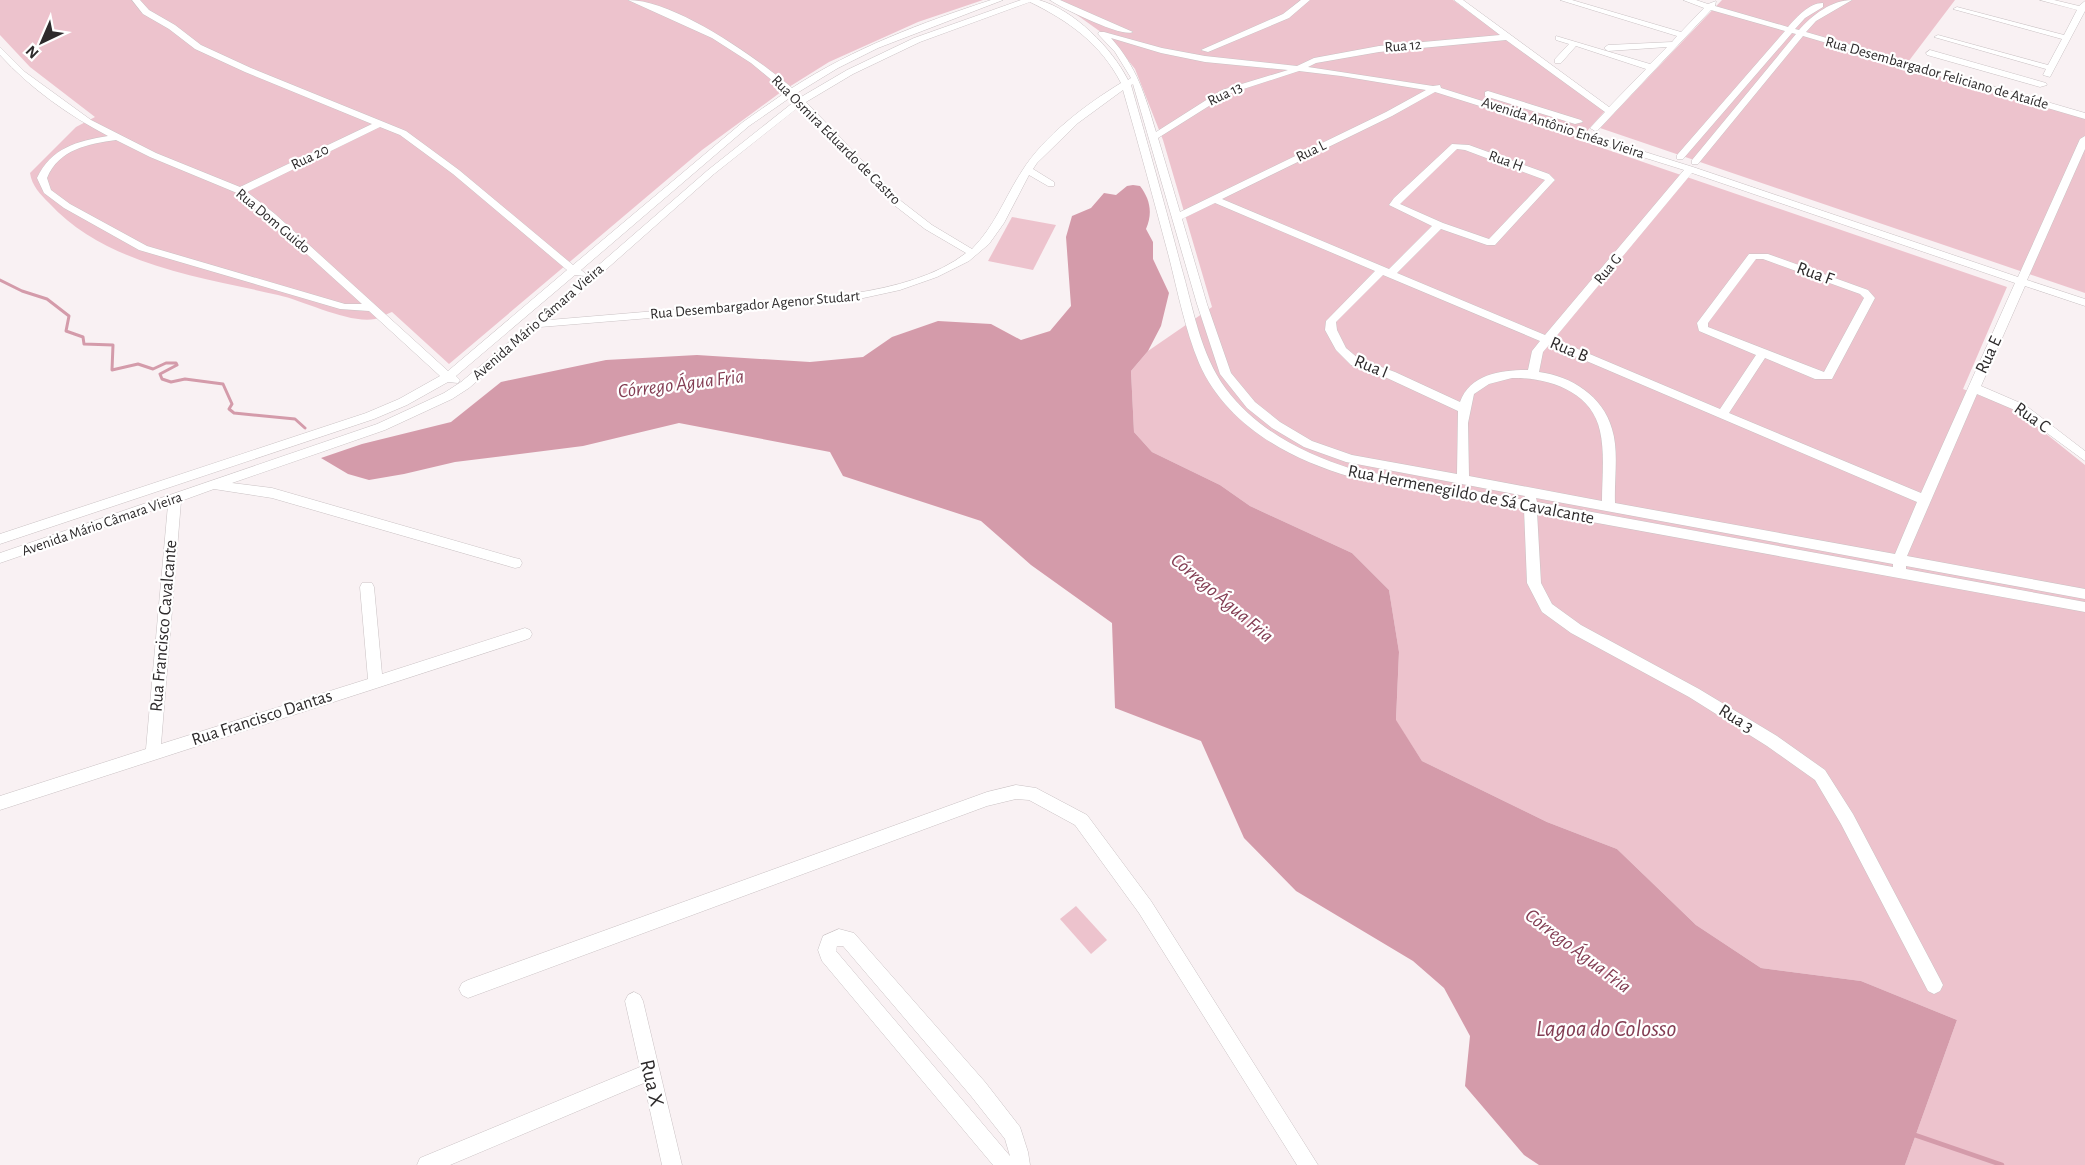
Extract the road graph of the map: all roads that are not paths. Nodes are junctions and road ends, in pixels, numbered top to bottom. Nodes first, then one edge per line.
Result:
1 (136, 0) edge
2 (632, 0) edge
3 (999, 0) edge
4 (1030, 0) edge
5 (1054, 0) edge
6 (1305, 0) edge
7 (1458, 0) edge
8 (1564, 0) edge
9 (1687, 0) edge
10 (1830, 0) edge
11 (1848, 0) edge
12 (2044, 0) edge
13 (1581, 2) edge
14 (1712, 3) edge
15 (2083, 6) edge
16 (1957, 9) dead end
17 (1062, 14) junction
18 (1790, 31) junction
19 (1102, 33) junction
20 (1800, 34) junction
21 (1681, 35) junction
22 (2071, 35) junction
23 (1507, 37) junction
24 (1938, 37) dead end
25 (1560, 38) dead end
26 (1575, 43) junction
27 (1672, 44) junction
28 (1608, 48) dead end
29 (0, 50) edge
30 (1205, 50) junction
31 (1930, 53) dead end
32 (1314, 61) junction
33 (1558, 61) dead end
34 (1302, 68) junction
35 (1653, 68) junction
36 (2051, 68) junction
37 (1131, 82) junction
38 (1444, 83) junction
39 (2043, 85) junction
40 (1434, 88) junction
41 (791, 92) junction
42 (799, 102) junction
43 (2036, 102) junction
44 (1610, 112) junction
45 (2085, 116) edge
46 (380, 123) junction
47 (1595, 128) junction
48 (1155, 136) junction
49 (117, 137) junction
50 (2085, 139) edge
51 (1680, 157) junction
52 (1693, 166) junction
53 (1027, 170) junction
54 (1051, 184) dead end
55 (240, 190) junction
56 (1214, 199) junction
57 (1178, 217) junction
58 (1439, 225) junction
59 (973, 253) junction
60 (573, 270) junction
61 (1386, 272) junction
62 (591, 278) junction
63 (2024, 278) junction
64 (2085, 294) edge
65 (2085, 303) edge
66 (374, 308) junction
67 (537, 324) junction
68 (1548, 341) junction
69 (1762, 354) junction
70 (1533, 372) junction
71 (448, 377) junction
72 (465, 385) junction
73 (1974, 388) junction
74 (1464, 408) junction
75 (1722, 415) junction
76 (2085, 457) edge
77 (1463, 479) junction
78 (215, 485) junction
79 (1530, 491) junction
80 (175, 499) junction
81 (1924, 500) junction
82 (1609, 506) junction
83 (1531, 507) junction
84 (0, 539) edge
85 (0, 558) edge
86 (1899, 560) junction
87 (515, 563) dead end
88 (1901, 573) junction
89 (367, 587) dead end
90 (2085, 594) edge
91 (2085, 607) edge
92 (525, 634) dead end
93 (375, 681) junction
94 (153, 753) junction
95 (0, 803) edge
96 (1934, 985) dead end
97 (468, 989) dead end
98 (634, 1000) dead end
99 (649, 1072) junction
100 (427, 1165) edge
101 (672, 1165) edge
102 (1005, 1165) edge
103 (1020, 1165) edge
104 (1308, 1165) edge

1 - 46 street
2 - 41 street, Rua Osmira Eduardo de Castro
3 - 41 street, Avenida Mário Câmara Vieira
4 - 17 street, Avenida Antônio Enéas Vieira
4 - 42 street, Avenida Mário Câmara Vieira
5 - 30 street, Avenida Antônio Enéas Vieira
6 - 30 street
7 - 23 street
8 - 13 street
9 - 14 street, Rua Desembargador Feliciano de Ataíde
10 - 18 street
11 - 20 street, Rua G
12 - 15 street
13 - 21 street
14 - 18 street, Rua Desembargador Feliciano de Ataíde
14 - 21 street
15 - 22 street
16 - 22 street
17 - 19 street, Avenida Antônio Enéas Vieira
17 - 37 street, Rua Hermenegildo de Sá Cavalcante
18 - 20 street, Rua Desembargador Feliciano de Ataíde
18 - 51 street
19 - 34 street, Avenida Antônio Enéas Vieira
19 - 37 street, Rua Hermenegildo de Sá Cavalcante
20 - 43 street, Rua Desembargador Feliciano de Ataíde
20 - 52 street, Rua G
21 - 27 street
22 - 36 street
23 - 32 street, Rua 12
23 - 44 street
24 - 36 street
25 - 26 street
26 - 33 street
26 - 35 street
27 - 28 street
27 - 35 street
29 - 49 street, Rua Dom Guido
30 - 32 street, Avenida Antônio Enéas Vieira
31 - 39 street
32 - 34 street, Rua 12
32 - 38 street, Avenida Antônio Enéas Vieira
34 - 40 street, Avenida Antônio Enéas Vieira
34 - 48 street, Rua 13
35 - 44 street
36 - 39 street
37 - 48 street, Rua Hermenegildo de Sá Cavalcante
37 - 53 street, Rua Desembargador Agenor Studart
37 - 83 street, Rua Hermenegildo de Sá Cavalcante
38 - 40 street, Rua L
38 - 47 street, Avenida Antônio Enéas Vieira
39 - 43 street
40 - 52 street, Avenida Antônio Enéas Vieira
40 - 56 street, Rua L
41 - 42 street, Rua Osmira Eduardo de Castro
41 - 60 street, Avenida Mário Câmara Vieira
42 - 59 street, Rua Osmira Eduardo de Castro
42 - 62 street, Avenida Mário Câmara Vieira
43 - 45 street, Rua Desembargador Feliciano de Ataíde
44 - 47 street
46 - 55 street, Rua 20
46 - 60 street
47 - 51 street, Avenida Antônio Enéas Vieira
48 - 57 street, Rua Hermenegildo de Sá Cavalcante
49 - 55 street, Rua Dom Guido
49 - 66 street
50 - 63 street, Rua E
51 - 52 street, Avenida Antônio Enéas Vieira
52 - 63 street, Avenida Antônio Enéas Vieira
52 - 68 street, Rua G
53 - 54 street
53 - 59 street, Rua Desembargador Agenor Studart
55 - 66 street, Rua Dom Guido
56 - 57 street, Rua L
56 - 61 street, Rua B
57 - 77 street, Rua Hermenegildo de Sá Cavalcante
58 - 58 street, Rua H
58 - 61 street
59 - 67 street, Rua Desembargador Agenor Studart
60 - 62 street
60 - 71 street, Avenida Mário Câmara Vieira
61 - 68 street, Rua B
61 - 74 street, Rua I
62 - 67 street, Avenida Mário Câmara Vieira
63 - 64 street, Avenida Antônio Enéas Vieira
63 - 65 street, Avenida Antônio Enéas Vieira
63 - 73 street, Rua E
66 - 71 street, Rua Dom Guido
67 - 72 street, Avenida Mário Câmara Vieira
68 - 70 street, Rua G
68 - 75 street, Rua B
69 - 69 street, Rua F
69 - 75 street
70 - 74 street
70 - 82 street
71 - 72 street, Rua Dom Guido
71 - 84 street, Avenida Mário Câmara Vieira
72 - 78 street, Avenida Mário Câmara Vieira
73 - 76 street, Rua C
73 - 81 street, Rua E
74 - 77 street
75 - 81 street, Rua B
77 - 79 street, Rua Hermenegildo de Sá Cavalcante
78 - 80 street, Avenida Mário Câmara Vieira
78 - 87 street
79 - 82 street, Rua Hermenegildo de Sá Cavalcante
79 - 83 street, Rua 3
80 - 85 street, Avenida Mário Câmara Vieira
80 - 94 street, Rua Francisco Cavalcante
81 - 86 street, Rua E
82 - 86 street, Rua Hermenegildo de Sá Cavalcante
83 - 88 street, Rua Hermenegildo de Sá Cavalcante
83 - 96 street, Rua 3
86 - 88 street
86 - 90 street, Rua Hermenegildo de Sá Cavalcante
88 - 91 street, Rua Hermenegildo de Sá Cavalcante
89 - 93 street
92 - 93 street, Rua Francisco Dantas
93 - 94 street, Rua Francisco Dantas
94 - 95 street, Rua Francisco Dantas
97 - 104 street
98 - 99 street, Rua X
99 - 100 street
99 - 101 street, Rua X
102 - 103 street

